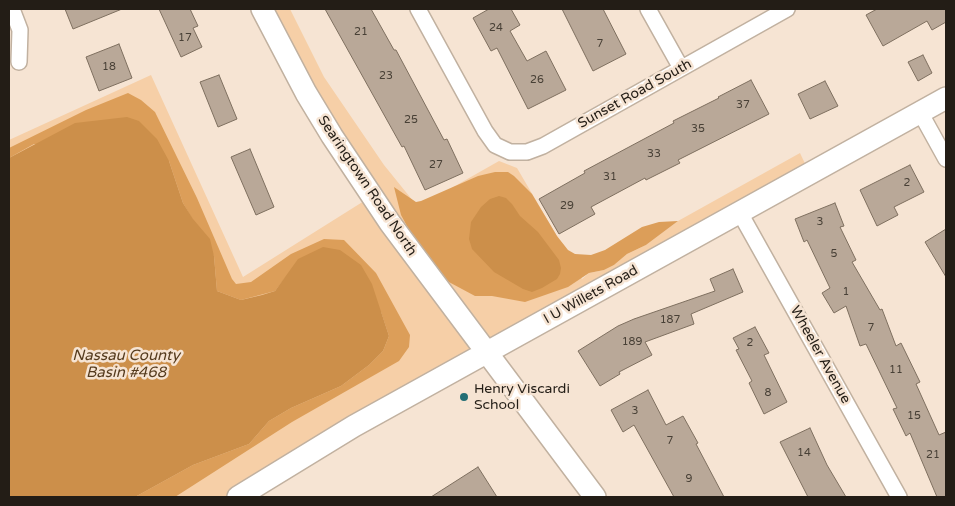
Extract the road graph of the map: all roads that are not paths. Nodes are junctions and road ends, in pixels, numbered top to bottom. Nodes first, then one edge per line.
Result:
1 (12, 9) edge
2 (262, 9) edge
3 (418, 9) edge
4 (648, 9) edge
5 (788, 9) edge
6 (19, 62) dead end
7 (681, 68) junction
8 (946, 98) edge
9 (920, 112) junction
10 (946, 159) edge
11 (740, 213) junction
12 (488, 353) junction
13 (238, 497) edge
14 (595, 497) edge
15 (899, 497) edge

1 - 6 street
2 - 12 main road, Searingtown Road North
3 - 7 street, Sunset Road South
4 - 7 street
5 - 7 street, Sunset Road South
8 - 9 main road, I U Willets Road
9 - 10 street
9 - 11 main road, I U Willets Road
11 - 12 main road, I U Willets Road
11 - 15 street, Wheeler Avenue
12 - 13 main road, I U Willets Road
12 - 14 main road, Searingtown Road North

